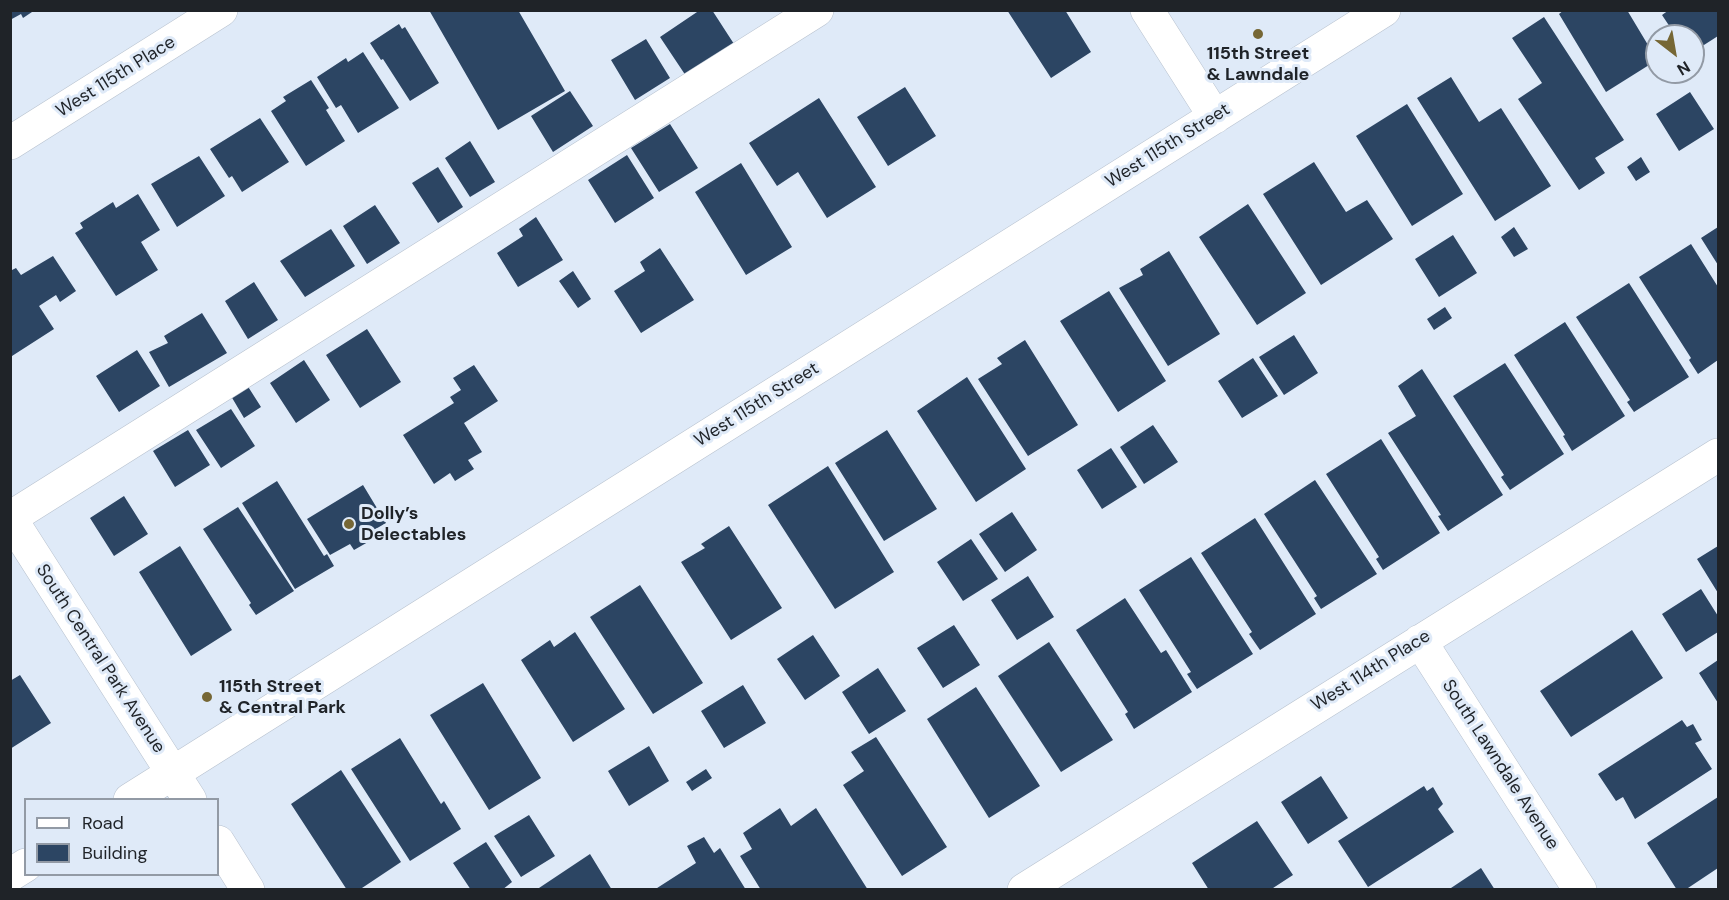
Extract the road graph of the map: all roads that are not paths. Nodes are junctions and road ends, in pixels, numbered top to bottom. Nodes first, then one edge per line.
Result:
1 (220, 10) edge
2 (817, 10) edge
3 (1147, 10) edge
4 (1384, 10) edge
5 (1215, 117) junction
6 (10, 143) edge
7 (1719, 455) edge
8 (11, 518) edge
9 (1420, 641) junction
10 (173, 772) junction
11 (133, 798) edge
12 (189, 798) edge
13 (219, 844) edge
14 (24, 867) edge
15 (10, 875) edge
16 (248, 890) edge
17 (1024, 890) edge
18 (1580, 890) edge

1 - 6 street, West 115th Place
2 - 8 street
3 - 5 street
4 - 5 street, West 115th Street
5 - 10 street, West 115th Street
7 - 9 street, West 114th Place
8 - 10 street, South Central Park Avenue
9 - 17 street, West 114th Place
9 - 18 street, South Lawndale Avenue
10 - 11 street, West 115th Street
10 - 12 street, South Central Park Avenue
13 - 16 street
14 - 15 street

